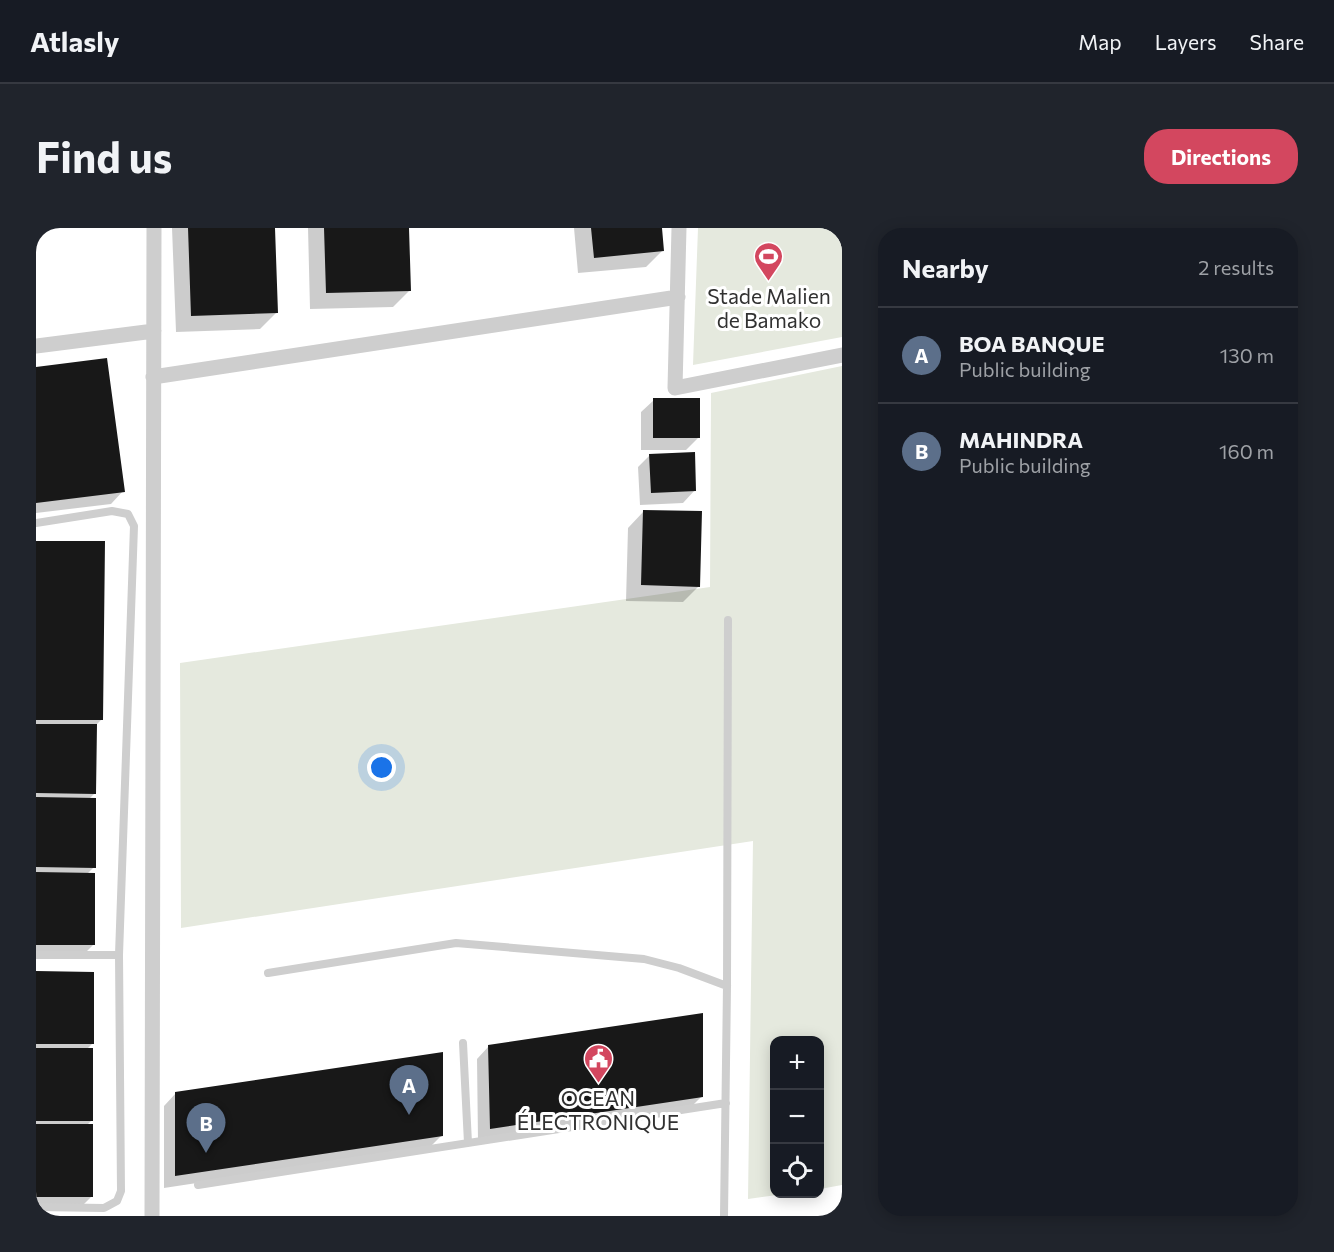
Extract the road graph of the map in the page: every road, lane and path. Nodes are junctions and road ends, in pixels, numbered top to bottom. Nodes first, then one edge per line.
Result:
1 (153, 228) edge
2 (679, 228) edge
3 (678, 297) junction
4 (153, 330) junction
5 (36, 346) edge
6 (842, 354) edge
7 (153, 377) junction
8 (36, 523) edge
9 (728, 620) dead end
10 (36, 955) edge
11 (119, 955) junction
12 (268, 973) dead end
13 (727, 986) junction
14 (462, 1043) dead end
15 (726, 1103) junction
16 (468, 1143) junction
17 (198, 1185) dead end
18 (36, 1207) edge
19 (152, 1216) edge
20 (724, 1216) edge

1 - 4 street
2 - 3 street
3 - 6 street
3 - 7 street
4 - 5 street
4 - 7 street
7 - 19 street
8 - 11 lane
9 - 13 lane
10 - 11 lane
11 - 18 lane
12 - 13 lane
13 - 15 lane
14 - 16 lane
15 - 16 lane
15 - 20 lane
16 - 17 lane

